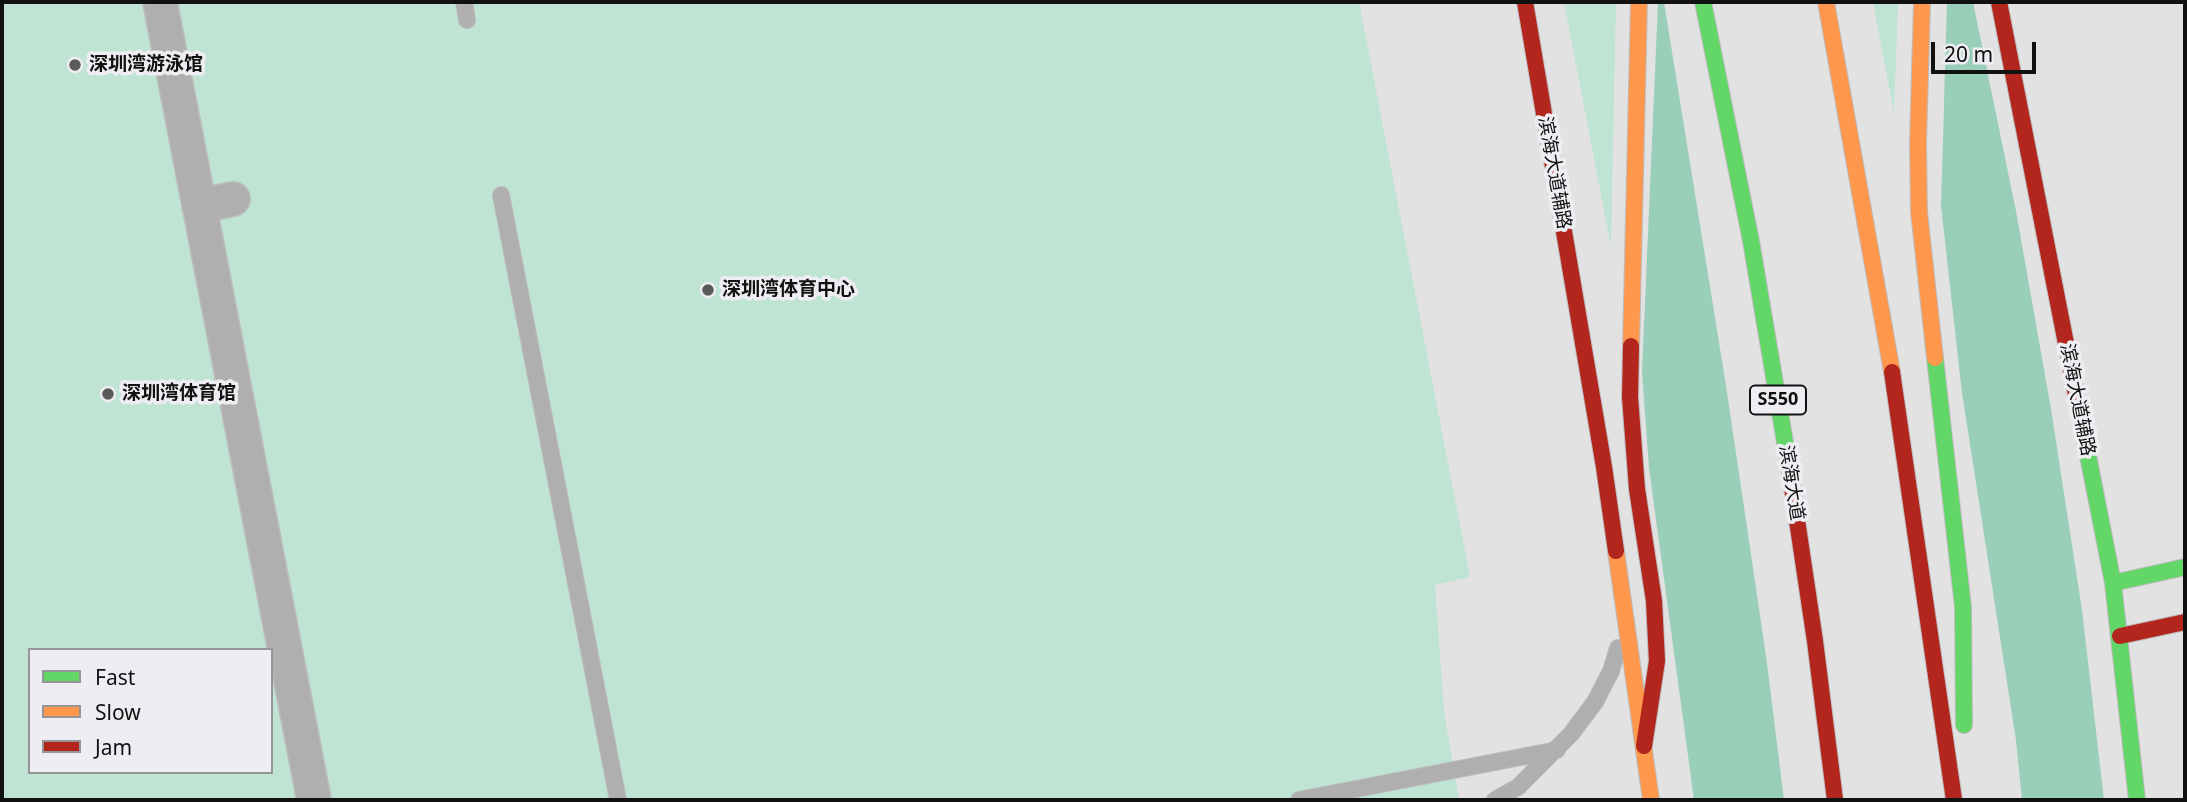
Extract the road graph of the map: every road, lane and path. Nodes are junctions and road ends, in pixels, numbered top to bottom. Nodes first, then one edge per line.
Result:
1 (160, 2) edge
2 (464, 2) edge
3 (1525, 2) edge
4 (1639, 2) edge
5 (1703, 2) edge
6 (1826, 2) edge
7 (1922, 2) edge
8 (1999, 2) edge
9 (467, 20) dead end
10 (501, 195) dead end
11 (233, 199) dead end
12 (199, 206) junction
13 (2185, 567) edge
14 (2113, 583) junction
15 (1626, 622) junction
16 (2185, 622) edge
17 (2120, 636) junction
18 (1644, 746) junction
19 (1557, 750) junction
20 (314, 800) edge
21 (618, 800) edge
22 (1299, 800) edge
23 (1495, 800) edge
24 (1651, 800) edge
25 (1835, 800) edge
26 (1954, 800) edge
27 (1964, 800) edge
28 (2137, 800) edge

1 - 12 street
2 - 9 lane
3 - 15 main road, 滨海大道辅路
4 - 18 main road
5 - 25 main road, 滨海大道 / S550
6 - 26 main road
7 - 27 main road
8 - 14 main road, 滨海大道辅路
10 - 21 lane
11 - 12 street
12 - 20 street
13 - 14 main road
14 - 17 main road, 滨海大道辅路
15 - 18 main road, 滨海大道辅路
15 - 19 lane
16 - 17 main road
17 - 28 main road, 滨海大道辅路
18 - 24 main road, 滨海大道辅路
19 - 22 lane
19 - 23 lane

